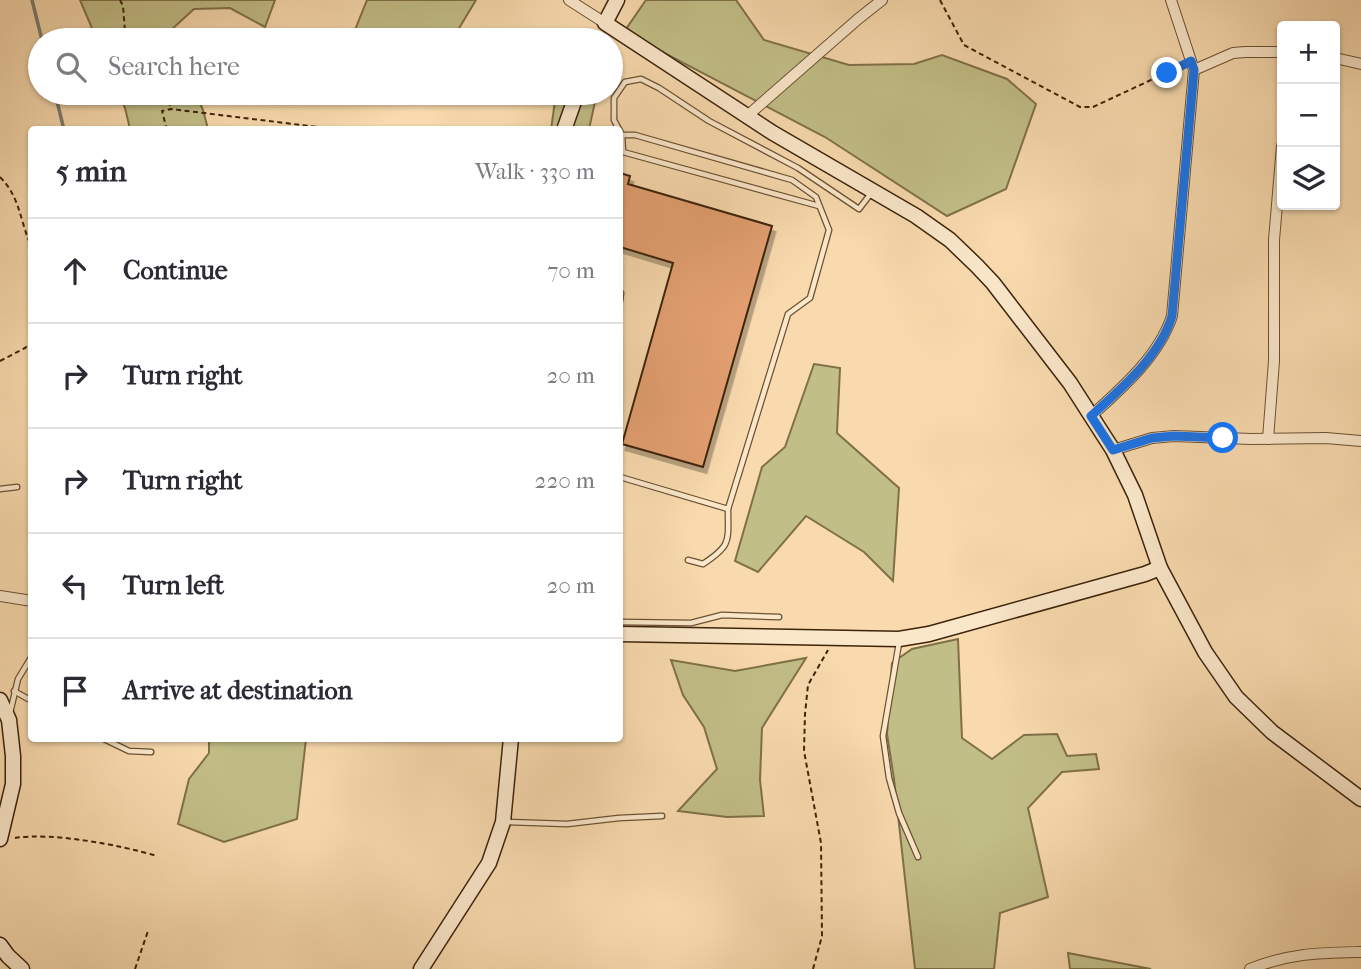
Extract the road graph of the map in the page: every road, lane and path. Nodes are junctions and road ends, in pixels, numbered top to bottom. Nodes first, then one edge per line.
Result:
1 (120, 0) edge
2 (569, 0) edge
3 (617, 0) edge
4 (882, 0) edge
5 (940, 0) edge
6 (1171, 0) edge
7 (125, 28) edge
8 (604, 28) edge
9 (609, 28) edge
10 (623, 40) edge
11 (1277, 52) edge
12 (1340, 59) edge
13 (1361, 64) edge
14 (1193, 66) junction
15 (623, 85) edge
16 (170, 105) edge
17 (573, 105) edge
18 (614, 105) edge
19 (171, 109) junction
20 (746, 117) junction
21 (166, 126) edge
22 (309, 126) edge
23 (566, 126) edge
24 (617, 126) edge
25 (623, 135) edge
26 (1282, 147) edge
27 (623, 154) edge
28 (0, 177) edge
29 (872, 191) junction
30 (820, 206) junction
31 (28, 236) edge
32 (28, 344) edge
33 (0, 360) edge
34 (1091, 416) junction
35 (1268, 439) junction
36 (1361, 441) edge
37 (1113, 450) junction
38 (623, 478) edge
39 (17, 487) dead end
40 (0, 489) edge
41 (727, 509) junction
42 (688, 560) dead end
43 (1160, 568) junction
44 (0, 596) edge
45 (28, 600) edge
46 (779, 617) dead end
47 (623, 622) edge
48 (623, 634) edge
49 (836, 638) junction
50 (900, 639) junction
51 (28, 663) edge
52 (14, 691) junction
53 (0, 699) edge
54 (28, 699) edge
55 (9, 720) junction
56 (110, 742) edge
57 (510, 742) edge
58 (151, 752) dead end
59 (1361, 799) edge
60 (662, 816) dead end
61 (503, 822) junction
62 (6, 839) edge
63 (157, 856) dead end
64 (918, 857) dead end
65 (148, 930) dead end
66 (0, 945) edge
67 (1361, 951) edge
68 (427, 967) edge
69 (22, 969) edge
70 (135, 969) edge
71 (813, 969) edge
72 (1250, 969) edge

1 - 7 path
2 - 8 street
3 - 9 street
4 - 20 street
5 - 14 path
6 - 14 street
10 - 20 street
11 - 14 street
12 - 13 street
14 - 34 street
15 - 29 lane
16 - 19 path
17 - 23 street
18 - 24 lane
19 - 21 path
19 - 22 path
20 - 29 street
25 - 30 lane
26 - 35 street
27 - 30 lane
28 - 31 path
29 - 34 street
30 - 41 lane
32 - 33 path
34 - 37 street
35 - 36 street
35 - 37 street
37 - 43 street
38 - 41 lane
39 - 40 lane
41 - 42 lane
43 - 50 street
43 - 59 street
44 - 45 street
46 - 47 lane
48 - 49 street
49 - 50 street
49 - 71 path
50 - 64 lane
51 - 52 lane
52 - 54 lane
52 - 55 lane
53 - 55 street
55 - 62 street
56 - 58 lane
57 - 61 street
60 - 61 lane
61 - 68 street
62 - 63 path
65 - 70 path
66 - 69 street
67 - 72 street

